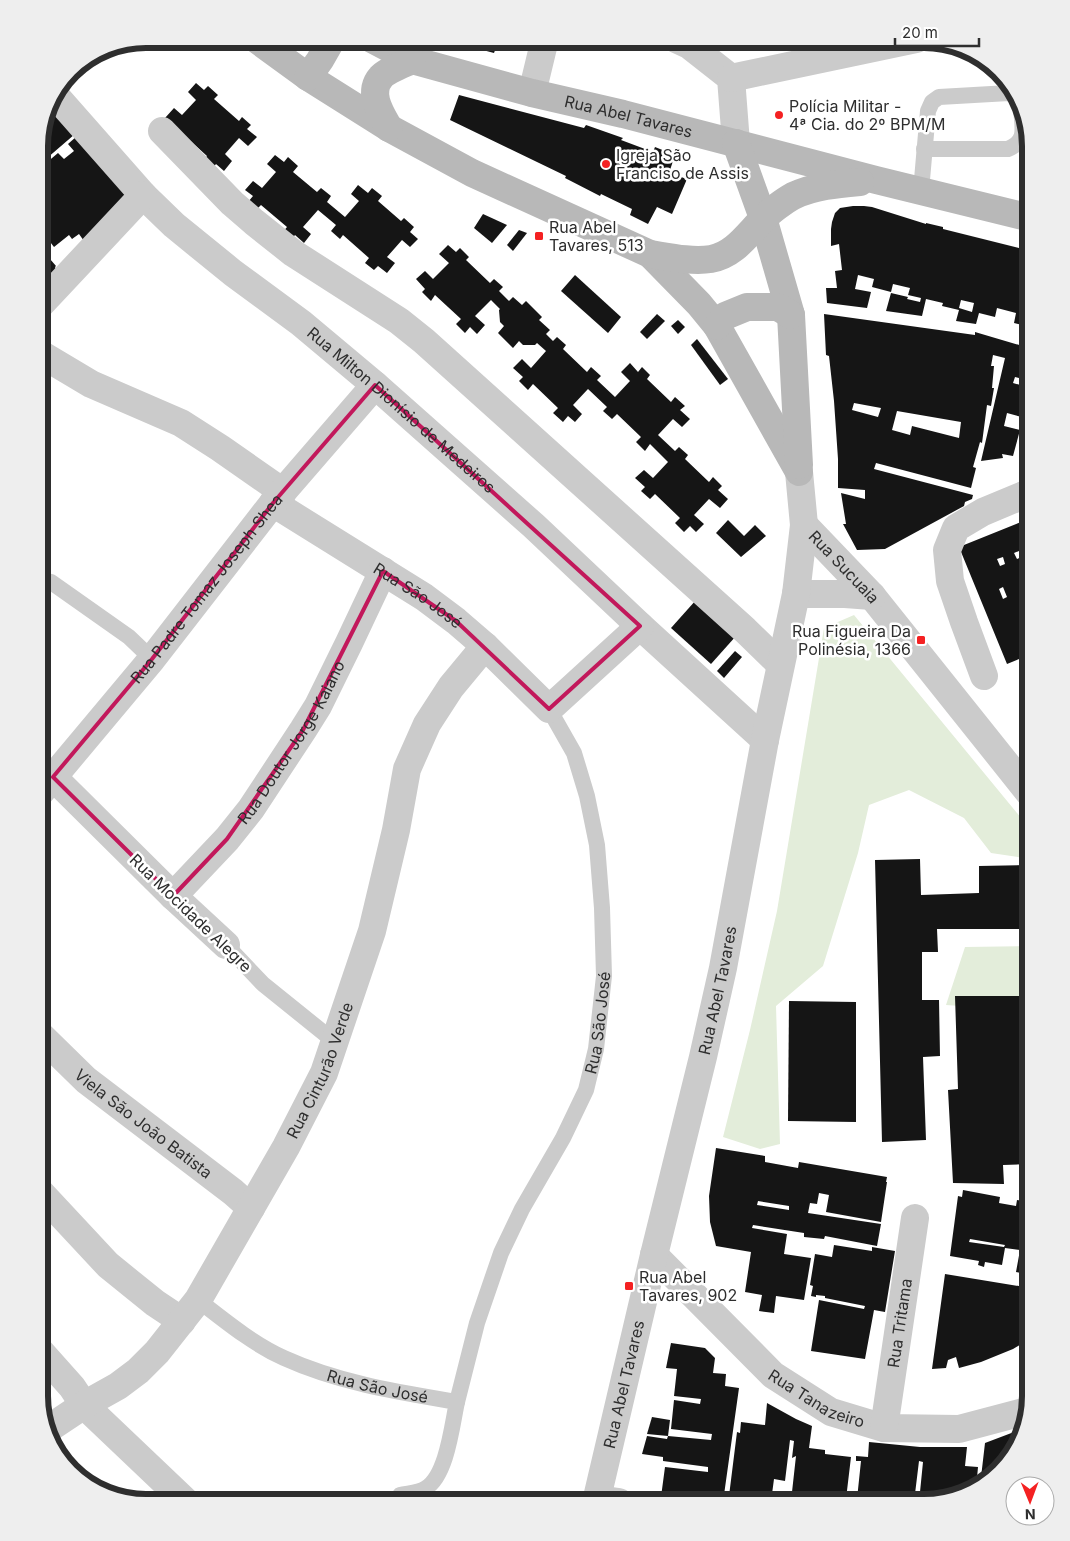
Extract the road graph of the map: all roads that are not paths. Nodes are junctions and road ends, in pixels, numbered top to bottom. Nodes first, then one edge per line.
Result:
1 (268, 48) edge
2 (327, 48) edge
3 (389, 48) edge
4 (543, 48) edge
5 (694, 48) edge
6 (873, 48) edge
7 (412, 60) junction
8 (308, 77) junction
9 (730, 78) junction
10 (532, 93) junction
11 (1008, 94) edge
12 (59, 100) edge
13 (389, 128) junction
14 (162, 131) dead end
15 (1022, 137) edge
16 (736, 143) junction
17 (924, 149) junction
18 (876, 180) junction
19 (921, 191) junction
20 (143, 194) junction
21 (1022, 216) edge
22 (763, 218) junction
23 (650, 254) junction
24 (48, 296) edge
25 (791, 315) junction
26 (717, 326) junction
27 (48, 358) edge
28 (375, 385) junction
29 (799, 472) junction
30 (1022, 496) edge
31 (278, 498) junction
32 (804, 525) junction
33 (382, 571) junction
34 (48, 581) edge
35 (796, 594) junction
36 (872, 596) junction
37 (640, 626) junction
38 (485, 646) junction
39 (152, 659) junction
40 (780, 664) junction
41 (984, 676) dead end
42 (549, 709) junction
43 (765, 740) junction
44 (48, 784) edge
45 (1022, 784) edge
46 (48, 788) edge
47 (173, 896) junction
48 (226, 945) joint
49 (335, 1042) junction
50 (48, 1043) edge
51 (48, 1201) edge
52 (251, 1208) junction
53 (914, 1218) dead end
54 (654, 1256) junction
55 (190, 1311) junction
56 (48, 1360) edge
57 (457, 1402) junction
58 (84, 1405) junction
59 (1021, 1412) edge
60 (53, 1426) edge
61 (884, 1428) junction
62 (173, 1493) edge
63 (407, 1493) edge
64 (606, 1494) edge

1 - 8 main road, Rua Abel Tavares
2 - 8 main road
3 - 7 main road, Rua Abel Tavares
4 - 10 street
5 - 9 street
6 - 9 street
7 - 10 main road, Rua Abel Tavares
7 - 13 main road
8 - 13 main road, Rua Abel Tavares
9 - 16 street
10 - 16 main road, Rua Abel Tavares
11 - 17 lane
12 - 20 street, Rua Milton Dionísio de Medeiros
13 - 23 main road, Rua Abel Tavares
14 - 40 street
15 - 17 lane
16 - 18 main road
16 - 22 main road, Rua Abel Tavares
17 - 19 lane
18 - 19 main road
18 - 22 main road
19 - 21 main road
20 - 24 street
20 - 28 street, Rua Milton Dionísio de Medeiros
22 - 23 main road
22 - 25 main road, Rua Abel Tavares
23 - 26 main road, Rua Abel Tavares
25 - 26 main road
25 - 29 main road, Rua Abel Tavares
26 - 29 main road, Rua Abel Tavares
27 - 31 street, Rua São José
28 - 31 street, Rua Padre Tomaz Joseph Shea
28 - 37 street, Rua Milton Dionísio de Medeiros
29 - 32 street, Rua Abel Tavares
30 - 41 street
31 - 33 street, Rua São José
31 - 39 street, Rua Padre Tomaz Joseph Shea
32 - 35 street, Rua Abel Tavares
32 - 36 street, Rua Sucuaia
33 - 38 street, Rua São José
33 - 47 street, Rua Doutor Jorge Kaiano
34 - 39 lane
35 - 36 street, Rua Sucuaia
35 - 40 street, Rua Abel Tavares
36 - 45 street
37 - 42 street
37 - 43 street, Rua Milton Dionísio de Medeiros
38 - 42 street, Rua São José
38 - 49 street, Rua Cinturão Verde
39 - 44 street, Rua Padre Tomaz Joseph Shea
40 - 43 street, Rua Abel Tavares
42 - 57 lane, Rua São José
43 - 54 street, Rua Abel Tavares
46 - 47 street, Rua Mocidade Alegre
47 - 48 street, Rua Mocidade Alegre
48 - 49 lane, Rua Mocidade Alegre
49 - 52 street, Rua Cinturão Verde
50 - 52 street, Viela São João Batista
51 - 55 street
52 - 55 street, Rua Cinturão Verde
53 - 61 street, Rua Tritama
54 - 61 street, Rua Tanazeiro
54 - 64 street, Rua Abel Tavares
55 - 57 lane, Rua São José
55 - 58 street, Rua Cinturão Verde
56 - 58 street
57 - 63 lane
58 - 60 street, Rua Cinturão Verde
58 - 62 street
59 - 61 street, Rua Tanazeiro

